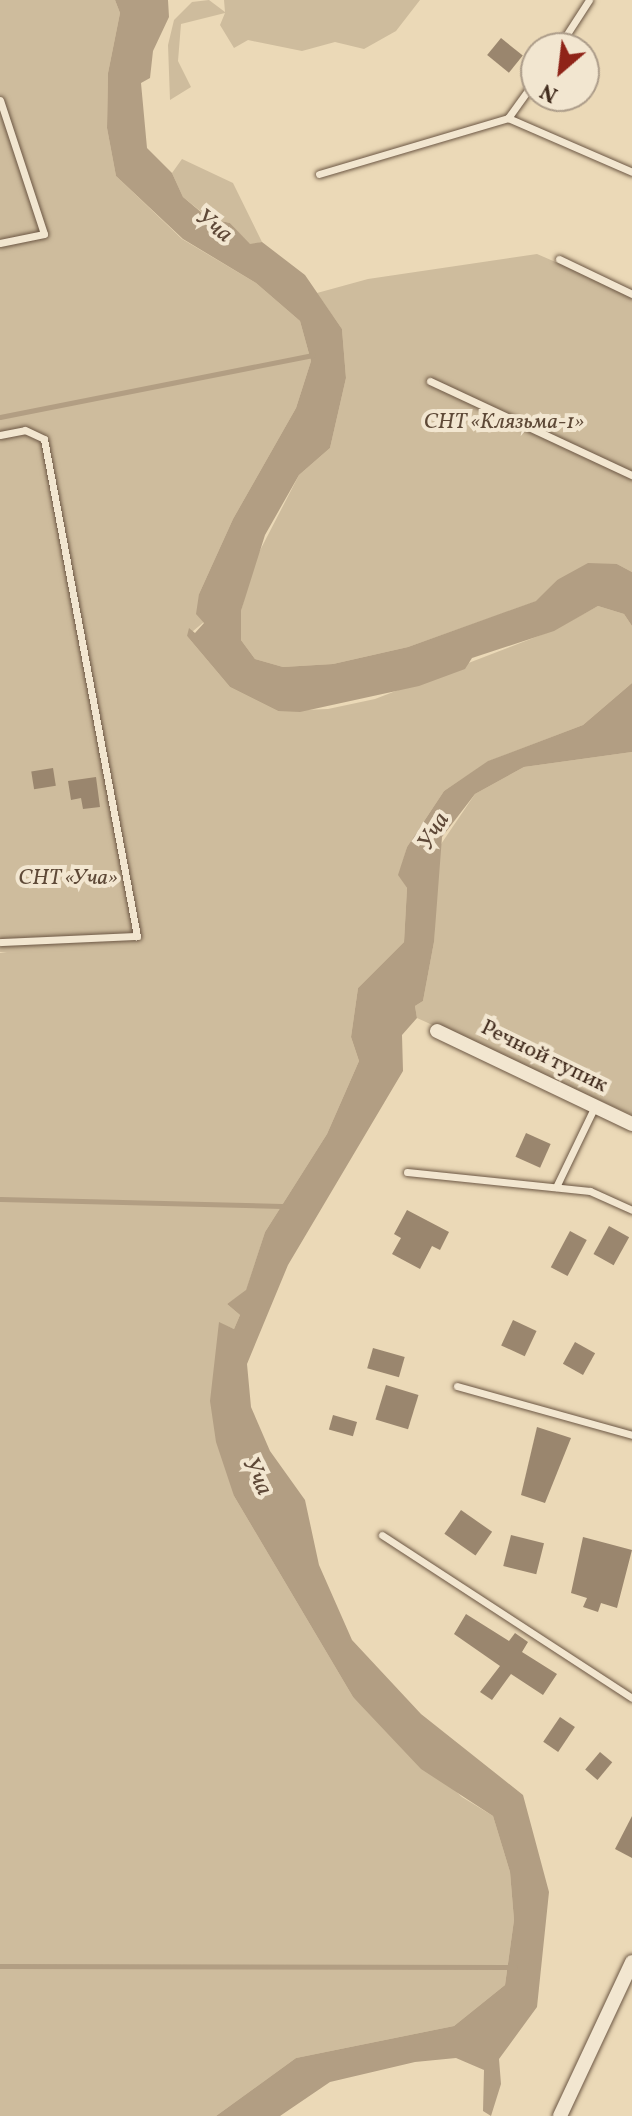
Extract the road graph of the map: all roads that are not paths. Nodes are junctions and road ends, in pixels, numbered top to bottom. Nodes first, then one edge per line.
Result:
1 (589, 0) edge
2 (568, 32) edge
3 (0, 100) edge
4 (520, 101) edge
5 (508, 118) junction
6 (632, 172) edge
7 (319, 174) dead end
8 (0, 243) edge
9 (559, 259) dead end
10 (632, 294) edge
11 (430, 381) dead end
12 (0, 435) edge
13 (632, 475) edge
14 (0, 942) edge
15 (437, 1031) dead end
16 (595, 1106) junction
17 (632, 1124) edge
18 (407, 1172) dead end
19 (556, 1187) junction
20 (632, 1210) edge
21 (457, 1386) dead end
22 (632, 1435) edge
23 (382, 1535) dead end
24 (632, 1698) edge
25 (632, 1962) edge
26 (628, 1981) edge
27 (560, 2116) edge

1 - 2 lane
3 - 8 lane
4 - 5 lane
5 - 6 lane
5 - 7 lane
9 - 10 lane
11 - 13 lane
12 - 14 lane
15 - 16 street, Речной тупик
16 - 17 street, Речной тупик
16 - 19 lane
18 - 19 lane
19 - 20 lane
21 - 22 lane
23 - 24 lane
25 - 26 street
26 - 27 street

